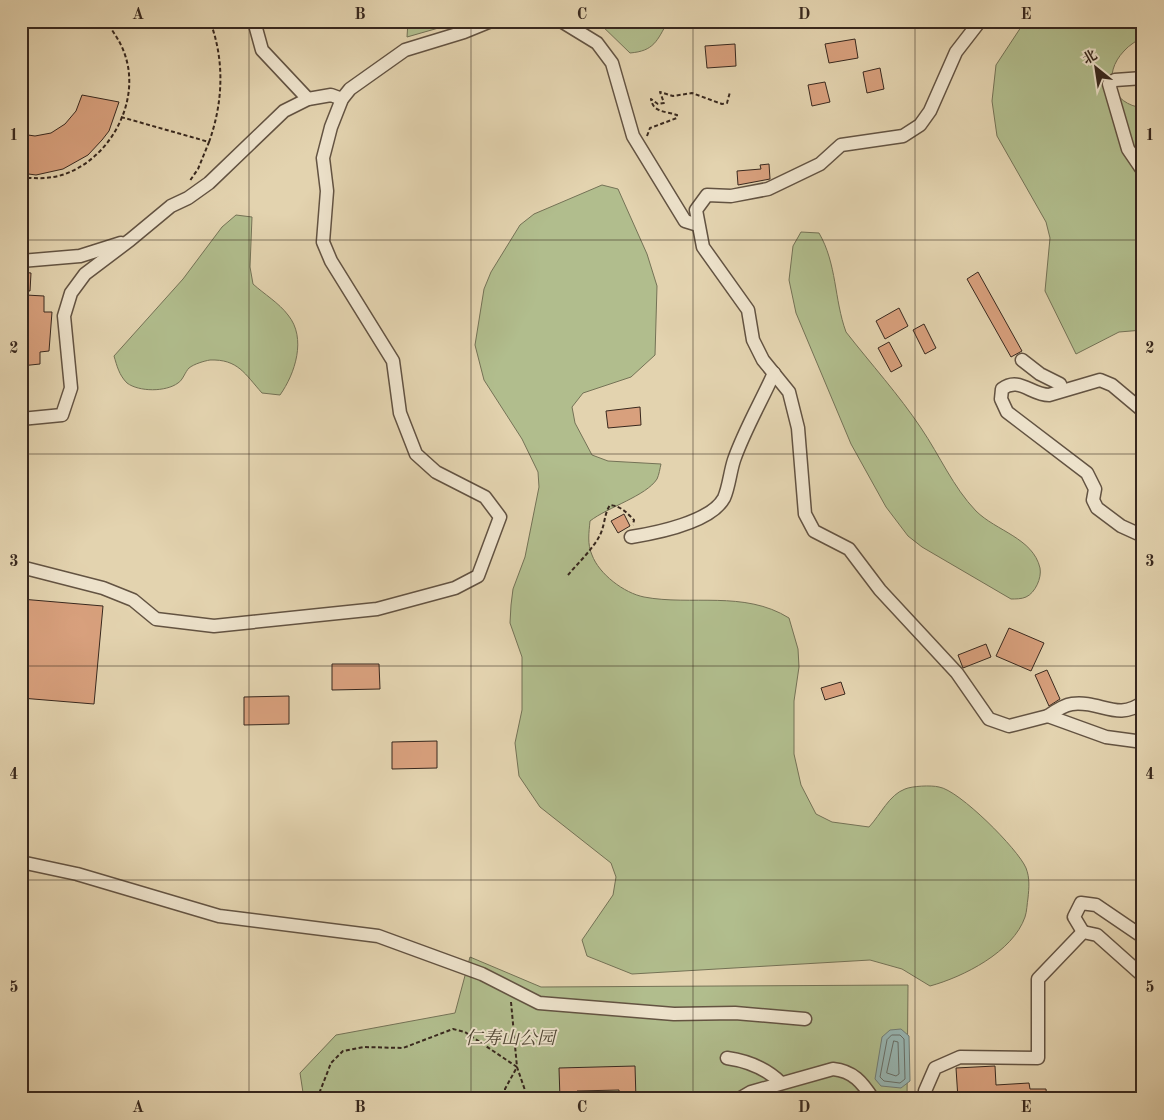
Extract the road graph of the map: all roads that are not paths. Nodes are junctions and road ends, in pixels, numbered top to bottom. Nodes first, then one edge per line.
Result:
1 (254, 21) edge
2 (491, 21) edge
3 (561, 21) edge
4 (980, 21) edge
5 (1143, 78) edge
6 (308, 99) junction
7 (342, 99) junction
8 (1143, 171) edge
9 (698, 225) junction
10 (130, 240) junction
11 (21, 262) edge
12 (1022, 360) dead end
13 (774, 373) junction
14 (1062, 390) junction
15 (1143, 411) edge
16 (21, 419) edge
17 (1143, 536) edge
18 (631, 537) road end
19 (21, 567) edge
20 (1143, 702) edge
21 (1048, 716) junction
22 (1143, 742) edge
23 (21, 862) edge
24 (1083, 932) junction
25 (1143, 937) edge
26 (1143, 976) edge
27 (805, 1019) dead end
28 (728, 1058) dead end
29 (781, 1083) junction
30 (739, 1099) edge
31 (872, 1099) edge
32 (925, 1099) edge

1 - 6 street
2 - 7 street
3 - 9 street
4 - 9 street
5 - 8 street
6 - 7 street
6 - 10 street
7 - 19 street
9 - 13 street
10 - 11 street
10 - 16 street
12 - 14 street
13 - 18 street
13 - 21 street
14 - 15 street
14 - 17 street
20 - 21 street
21 - 22 street
23 - 27 street
24 - 25 street
24 - 26 street
24 - 32 street
28 - 29 street
29 - 30 street
29 - 31 street

